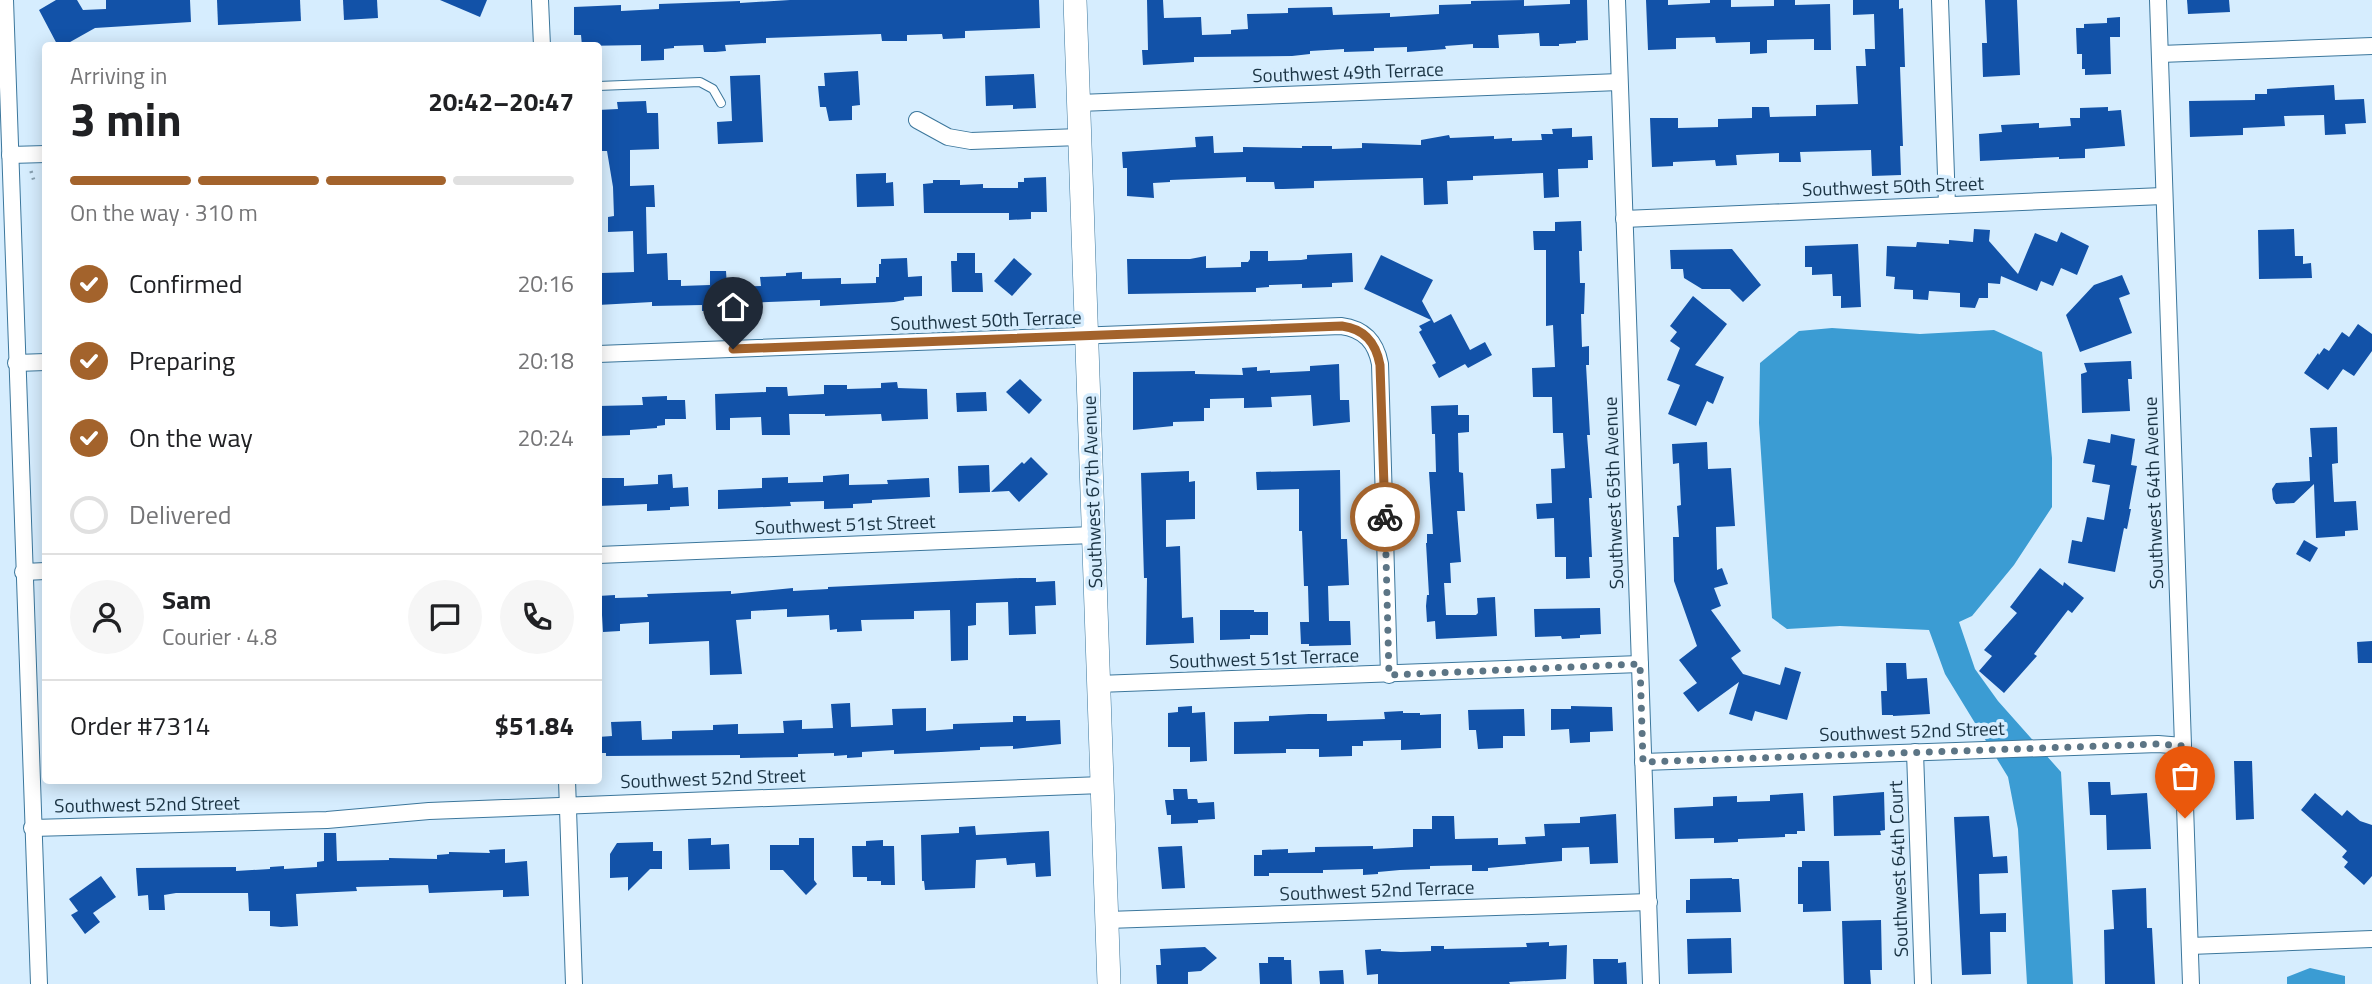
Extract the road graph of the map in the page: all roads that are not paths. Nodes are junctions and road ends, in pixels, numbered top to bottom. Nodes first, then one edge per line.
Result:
1 (5, 0) edge
2 (540, 0) edge
3 (1075, 0) edge
4 (1617, 0) edge
5 (1940, 0) edge
6 (2158, 0) edge
7 (542, 42) edge
8 (2372, 46) edge
9 (2160, 54) junction
10 (1619, 82) junction
11 (602, 86) edge
12 (721, 103) dead end
13 (1079, 103) junction
14 (917, 120) dead end
15 (1080, 137) junction
16 (42, 154) edge
17 (10, 155) junction
18 (2163, 196) junction
19 (1947, 205) junction
20 (1624, 219) junction
21 (1087, 337) junction
22 (602, 354) edge
23 (42, 362) edge
24 (16, 363) junction
25 (1093, 535) junction
26 (602, 555) edge
27 (42, 571) edge
28 (23, 572) junction
29 (1640, 664) junction
30 (1389, 675) junction
31 (1098, 684) junction
32 (2183, 746) junction
33 (1915, 752) junction
34 (1643, 762) junction
35 (567, 784) edge
36 (1102, 785) junction
37 (568, 805) junction
38 (33, 828) junction
39 (1649, 902) junction
40 (1107, 920) junction
41 (2372, 939) edge
42 (2190, 946) junction
43 (39, 984) edge
44 (574, 984) edge
45 (1109, 984) edge
46 (1651, 984) edge
47 (1923, 984) edge
48 (2191, 984) edge

1 - 17 street
2 - 7 street
3 - 13 main road, Southwest 67th Avenue
4 - 10 street, Southwest 65th Avenue
5 - 19 street
6 - 9 street, Southwest 64th Avenue
8 - 9 street
9 - 18 street, Southwest 64th Avenue
10 - 13 street, Southwest 49th Terrace
10 - 20 street, Southwest 65th Avenue
11 - 12 lane
13 - 15 main road, Southwest 67th Avenue
14 - 15 street
15 - 21 main road, Southwest 67th Avenue
16 - 17 street
17 - 24 street
18 - 19 street, Southwest 50th Street
18 - 32 street, Southwest 64th Avenue
19 - 20 street, Southwest 50th Street
20 - 29 street, Southwest 65th Avenue
21 - 22 street, Southwest 50th Terrace
21 - 25 main road, Southwest 67th Avenue
21 - 30 street, Southwest 50th Terrace
23 - 24 street
24 - 28 street
25 - 26 street, Southwest 51st Street
25 - 31 main road, Southwest 67th Avenue
27 - 28 street
28 - 38 street
29 - 30 street, Southwest 51st Terrace
29 - 34 street, Southwest 65th Avenue
30 - 31 street, Southwest 51st Terrace
31 - 36 main road, Southwest 67th Avenue
32 - 33 street, Southwest 52nd Street
32 - 42 street, Southwest 64th Avenue
33 - 34 street, Southwest 52nd Street
33 - 47 street, Southwest 64th Court
34 - 39 street, Southwest 65th Avenue
35 - 37 street
36 - 37 street, Southwest 52nd Street
36 - 40 main road, Southwest 67th Avenue
37 - 38 street, Southwest 52nd Street
37 - 44 street
38 - 43 street
39 - 40 street, Southwest 52nd Terrace
39 - 46 street, Southwest 65th Avenue
40 - 45 main road, Southwest 67th Avenue
41 - 42 street
42 - 48 street, Southwest 64th Avenue

